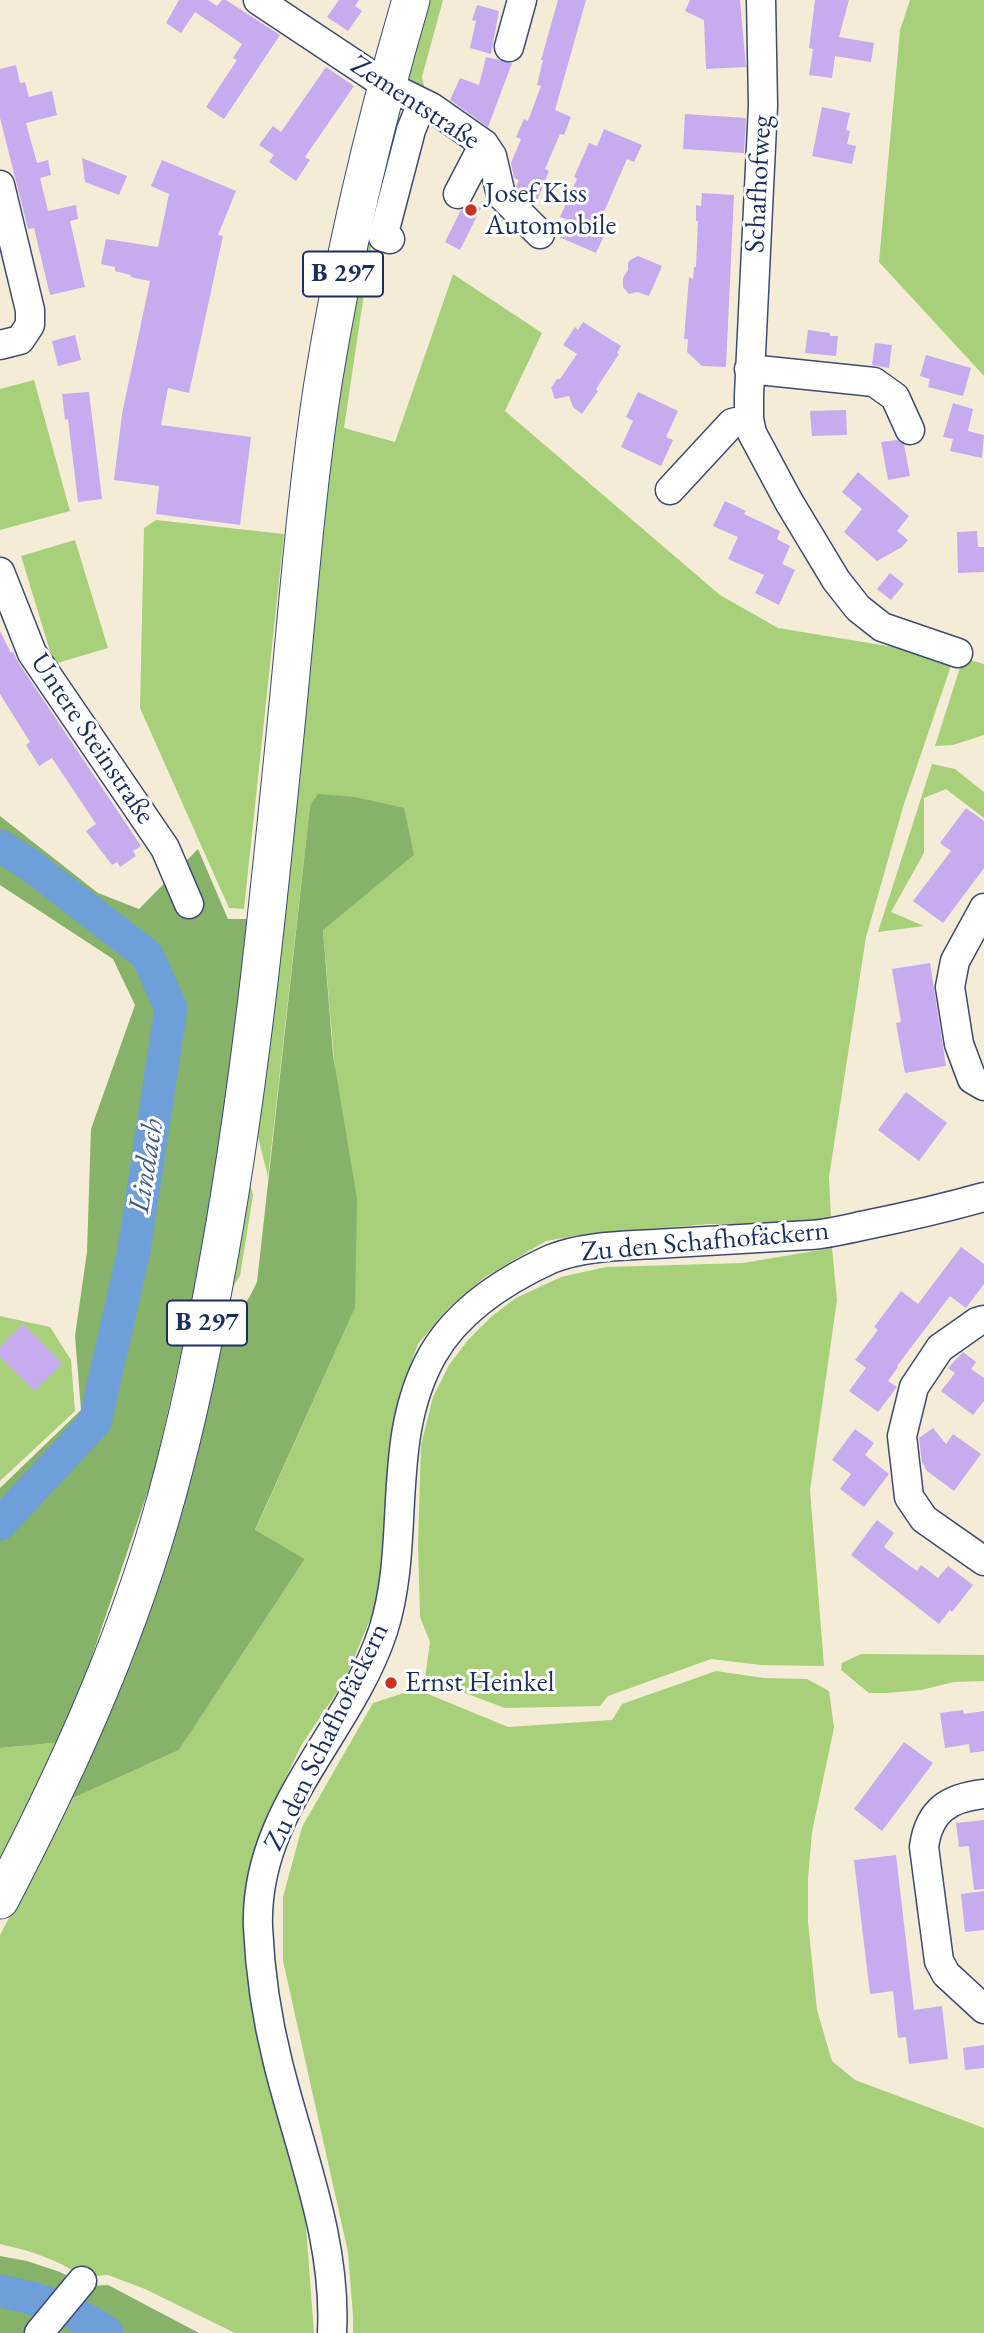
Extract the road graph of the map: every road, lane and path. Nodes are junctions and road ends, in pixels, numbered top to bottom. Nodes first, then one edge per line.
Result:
1 (258, 0) edge
2 (411, 0) edge
3 (522, 0) edge
4 (761, 0) edge
5 (509, 47) dead end
6 (386, 85) junction
7 (422, 103) junction
8 (484, 144) junction
9 (0, 185) edge
10 (458, 194) dead end
11 (540, 234) dead end
12 (390, 239) dead end
13 (0, 345) edge
14 (749, 369) junction
15 (748, 419) junction
16 (910, 430) dead end
17 (670, 490) dead end
18 (0, 572) edge
19 (958, 653) dead end
20 (189, 904) dead end
21 (984, 908) edge
22 (984, 1086) edge
23 (984, 1197) edge
24 (984, 1320) edge
25 (984, 1561) edge
26 (984, 1794) edge
27 (0, 1900) edge
28 (984, 2010) edge
29 (78, 2286) dead end
30 (41, 2330) edge
31 (332, 2333) edge

1 - 6 street, Zementstraße
2 - 6 main road, B 297
3 - 5 street
4 - 14 street, Schafhofweg
6 - 7 street, Zementstraße
6 - 27 main road, B 297
7 - 8 street, Zementstraße
7 - 12 street
8 - 10 street
8 - 11 street, Zementstraße
9 - 13 street
14 - 15 street, Schafhofweg
14 - 16 street
15 - 17 street
15 - 19 street, Schafhofweg
18 - 20 street, Untere Steinstraße
21 - 22 street
23 - 31 street, Zu den Schafhofäckern
24 - 25 street
26 - 28 street
29 - 30 street

